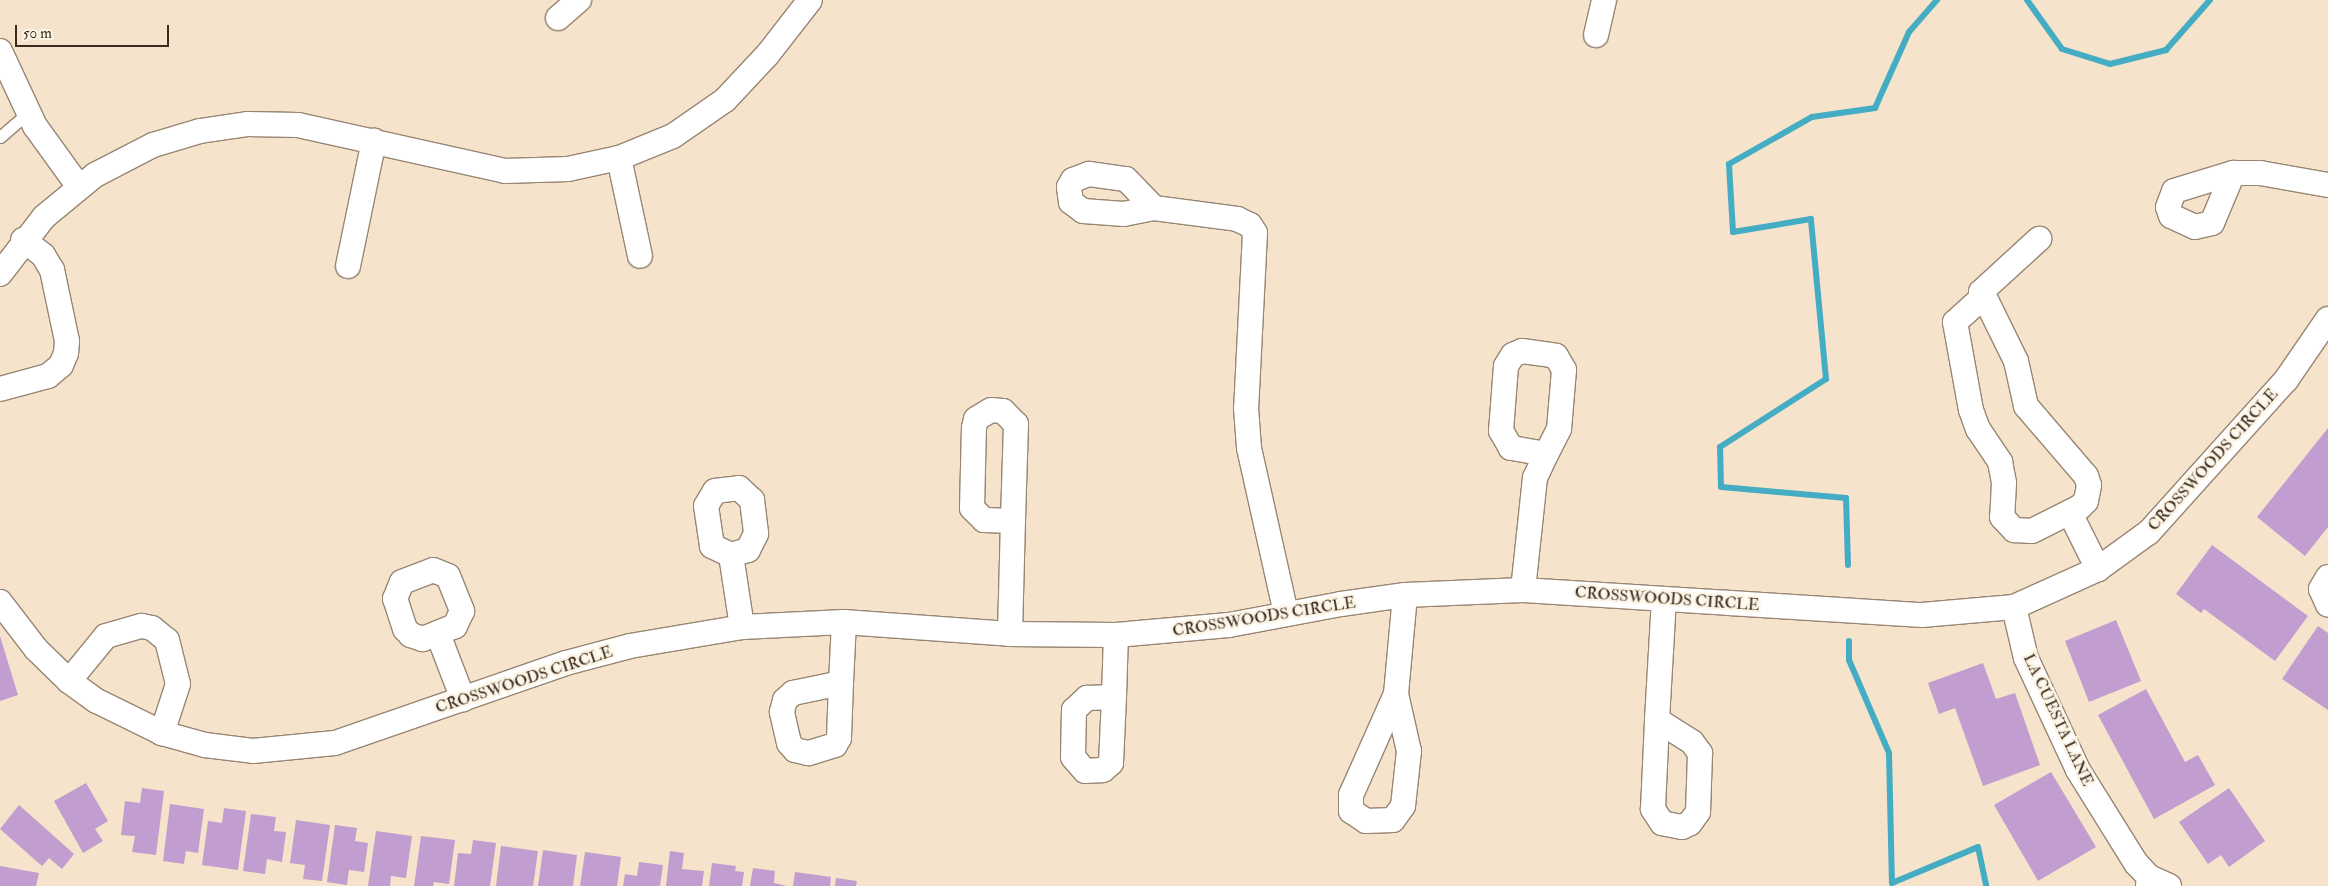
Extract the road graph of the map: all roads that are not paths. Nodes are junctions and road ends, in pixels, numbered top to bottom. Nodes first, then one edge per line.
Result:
1 (579, 0) edge
2 (1604, 0) edge
3 (802, 3) edge
4 (558, 18) dead end
5 (1596, 35) dead end
6 (0, 51) edge
7 (28, 113) junction
8 (3, 132) edge
9 (374, 141) junction
10 (619, 158) junction
11 (2233, 174) dead end
12 (2328, 185) edge
13 (79, 187) junction
14 (1154, 208) dead end
15 (2039, 239) dead end
16 (23, 240) junction
17 (640, 256) dead end
18 (348, 266) dead end
19 (0, 274) edge
20 (1984, 296) junction
21 (2328, 319) edge
22 (2321, 345) edge
23 (0, 389) edge
24 (1546, 454) dead end
25 (2070, 513) junction
26 (1013, 521) dead end
27 (731, 555) dead end
28 (2098, 569) junction
29 (2328, 577) edge
30 (1523, 590) junction
31 (1405, 595) junction
32 (1664, 599) junction
33 (0, 602) edge
34 (2328, 605) edge
35 (2014, 607) junction
36 (1286, 614) junction
37 (844, 622) junction
38 (742, 627) junction
39 (438, 634) dead end
40 (1010, 634) junction
41 (1116, 636) junction
42 (69, 681) junction
43 (841, 682) dead end
44 (1396, 694) junction
45 (1114, 698) dead end
46 (463, 699) junction
47 (1657, 720) dead end
48 (162, 733) junction
49 (2155, 883) edge

1 - 4 street
2 - 5 street
3 - 10 street
6 - 7 street
7 - 8 lane
7 - 13 street
9 - 10 street
9 - 13 street
9 - 18 street
10 - 17 street
11 - 12 street
13 - 16 street
14 - 36 street
15 - 20 street
16 - 19 street
16 - 23 street
20 - 25 street
20 - 25 street
21 - 22 street, CROSSWOODS CIRCLE
22 - 28 street, CROSSWOODS CIRCLE
24 - 30 street
25 - 28 street
26 - 40 street
27 - 38 street
28 - 35 street, CROSSWOODS CIRCLE
29 - 34 street
30 - 31 street, CROSSWOODS CIRCLE
30 - 32 street, CROSSWOODS CIRCLE
31 - 36 street, CROSSWOODS CIRCLE
31 - 44 street
32 - 35 street, CROSSWOODS CIRCLE
32 - 47 street
33 - 42 street, CROSSWOODS CIRCLE
35 - 49 street, LA CUESTA LANE
36 - 41 street, CROSSWOODS CIRCLE
37 - 38 street, CROSSWOODS CIRCLE
37 - 40 street, CROSSWOODS CIRCLE
37 - 43 street
38 - 46 street, CROSSWOODS CIRCLE
39 - 46 street
40 - 41 street, CROSSWOODS CIRCLE
41 - 45 street
42 - 48 street, CROSSWOODS CIRCLE
42 - 48 street
44 - 44 street
46 - 48 street, CROSSWOODS CIRCLE

